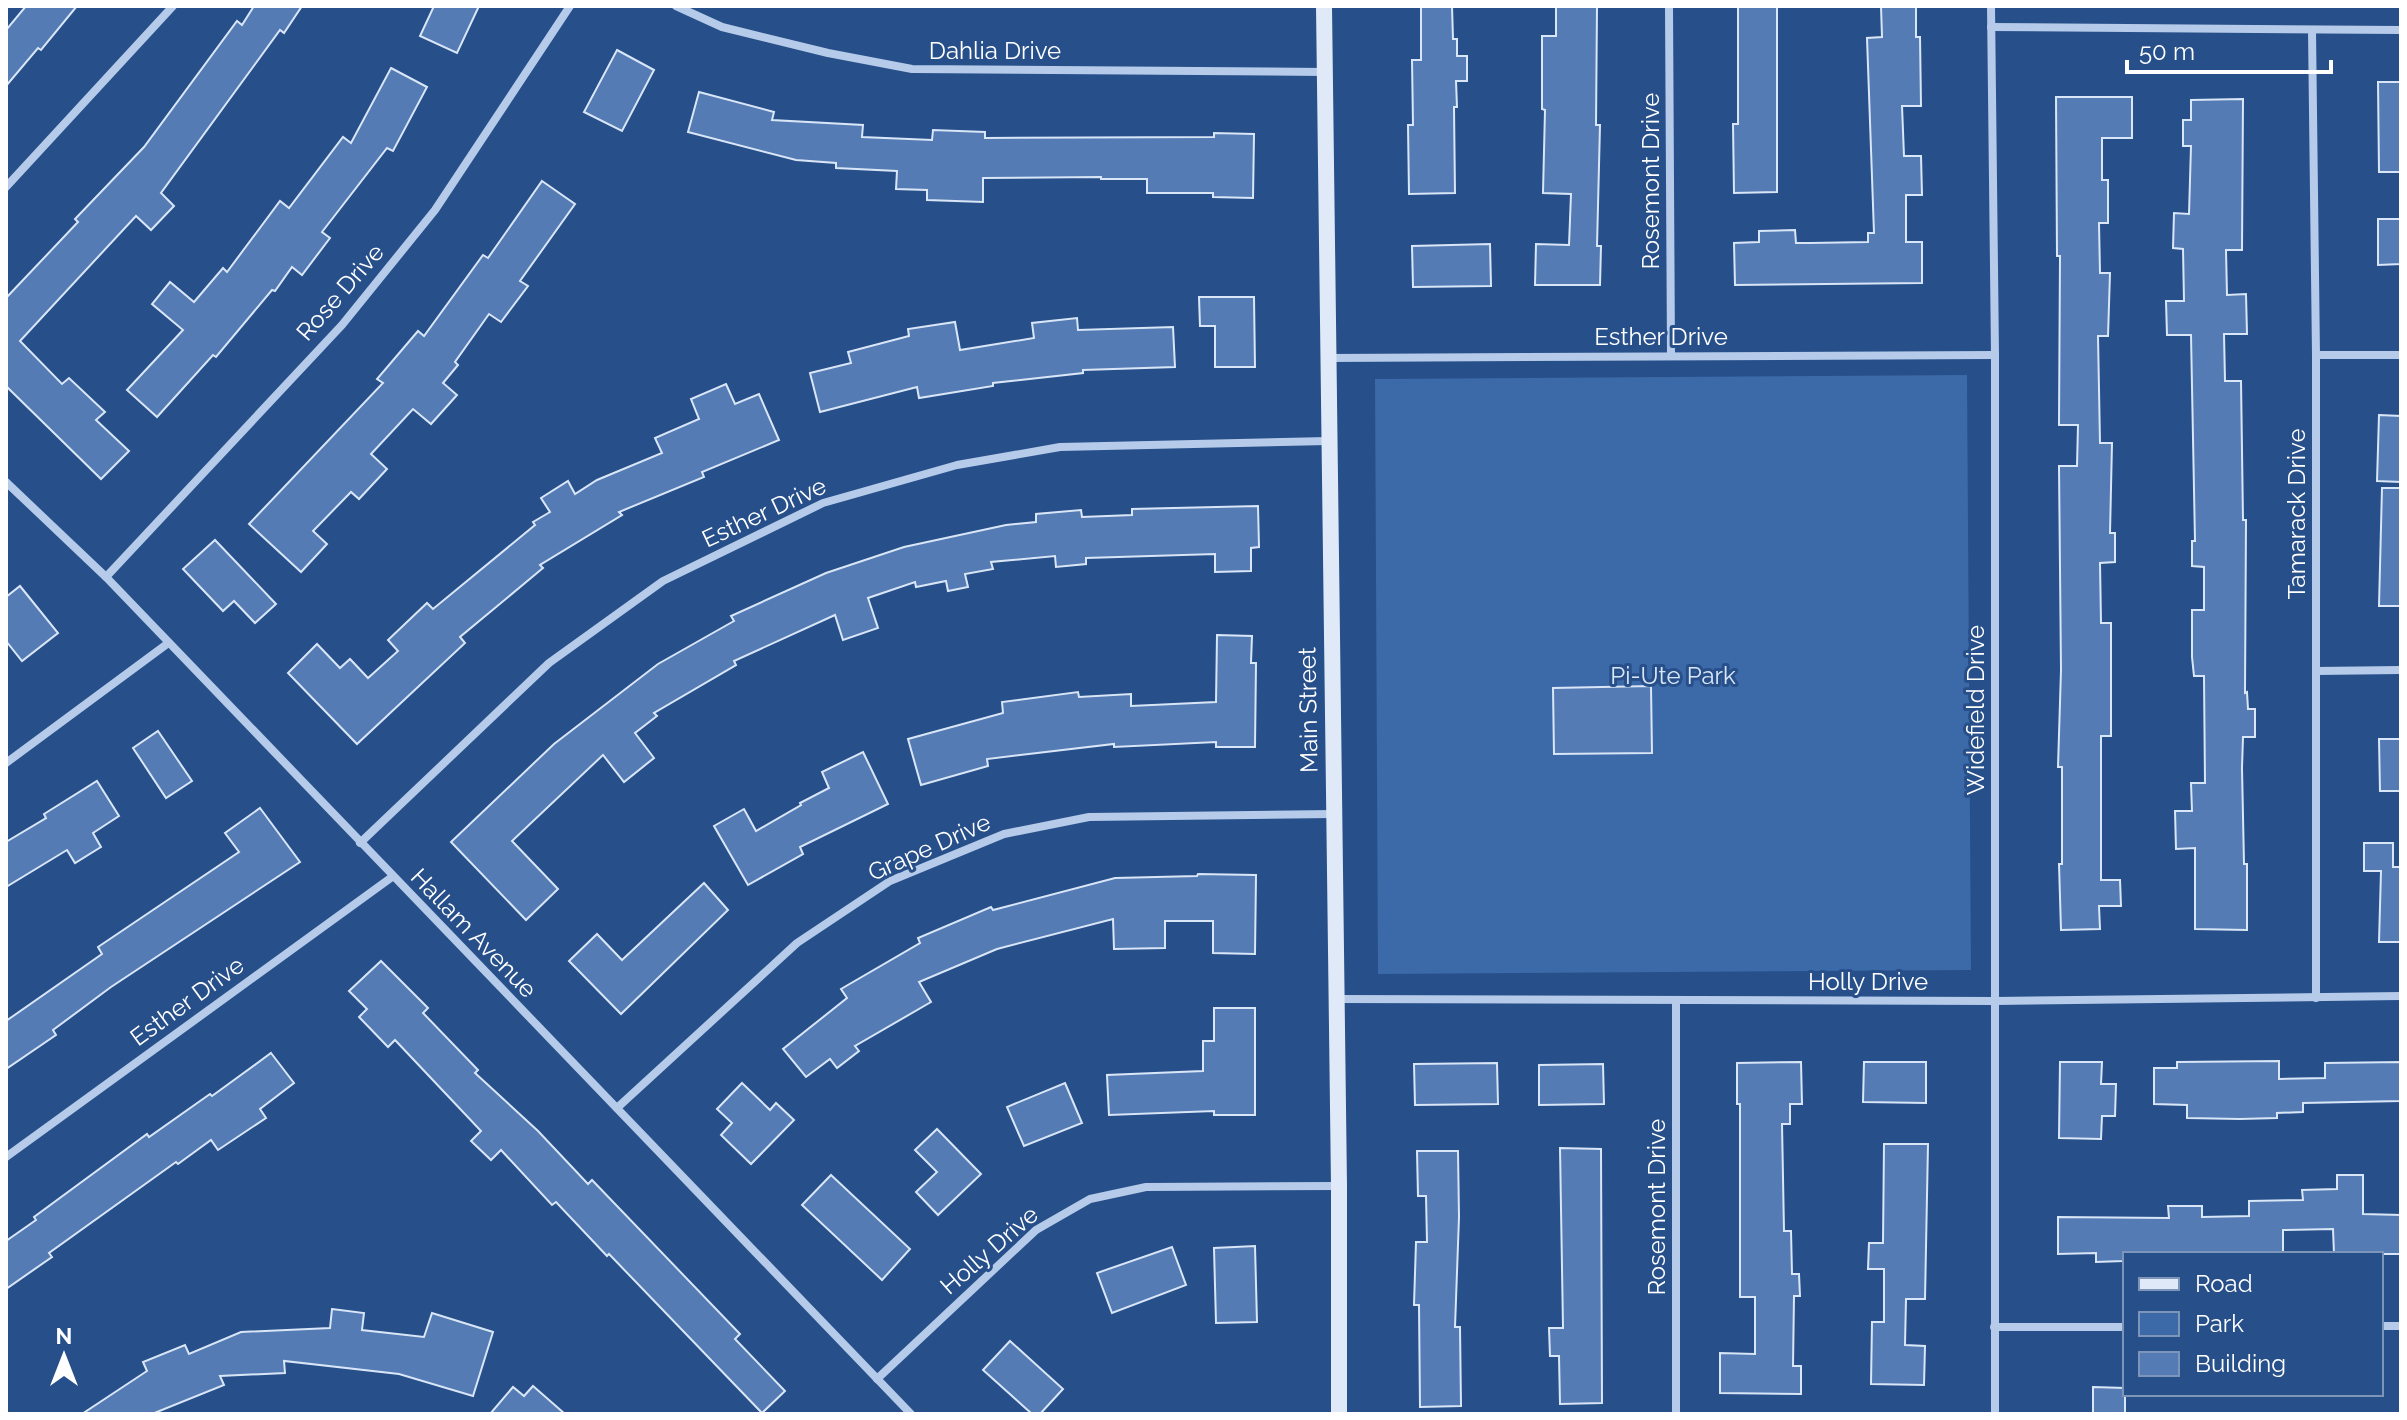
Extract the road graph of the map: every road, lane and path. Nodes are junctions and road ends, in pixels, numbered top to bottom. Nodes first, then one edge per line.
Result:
1 (173, 6) edge
2 (570, 6) edge
3 (676, 6) edge
4 (1324, 6) edge
5 (1669, 6) edge
6 (1991, 6) edge
7 (1991, 27) junction
8 (2312, 30) junction
9 (2401, 30) edge
10 (1324, 72) junction
11 (6, 187) edge
12 (1671, 355) junction
13 (1995, 355) junction
14 (2316, 355) junction
15 (2401, 355) edge
16 (1328, 358) junction
17 (1328, 441) junction
18 (6, 482) edge
19 (106, 577) junction
20 (167, 644) junction
21 (2401, 670) edge
22 (2316, 671) junction
23 (6, 763) edge
24 (1334, 814) junction
25 (360, 843) junction
26 (392, 877) junction
27 (2401, 996) edge
28 (2316, 998) junction
29 (1335, 999) junction
30 (1676, 1001) junction
31 (1995, 1001) junction
32 (617, 1108) junction
33 (6, 1157) edge
34 (1339, 1186) junction
35 (1994, 1327) junction
36 (2123, 1327) edge
37 (877, 1379) junction
38 (911, 1414) edge
39 (1339, 1414) edge
40 (1676, 1414) edge
41 (1995, 1414) edge

1 - 11 street
2 - 19 street, Rose Drive
3 - 10 street, Dahlia Drive
4 - 10 main road, Main Street
5 - 12 street, Rosemont Drive
6 - 7 street, Widefield Drive
7 - 8 street
7 - 13 street, Widefield Drive
8 - 9 street
8 - 14 street, Tamarack Drive
10 - 16 main road, Main Street
12 - 13 street, Esther Drive
12 - 16 street, Esther Drive
13 - 31 street, Widefield Drive
14 - 15 street
14 - 22 street, Tamarack Drive
16 - 17 main road, Main Street
17 - 24 main road, Main Street
17 - 25 street, Esther Drive
18 - 19 street, Hallam Avenue
19 - 20 street, Hallam Avenue
20 - 23 street
20 - 25 street, Hallam Avenue
21 - 22 street
22 - 28 street, Tamarack Drive
24 - 29 main road, Main Street
24 - 32 street, Grape Drive
25 - 26 street, Hallam Avenue
26 - 32 street, Hallam Avenue
26 - 33 street, Esther Drive
27 - 28 street, Holly Drive
28 - 31 street, Holly Drive
29 - 30 street, Holly Drive
29 - 34 main road, Main Street
30 - 31 street, Holly Drive
30 - 40 street, Rosemont Drive
31 - 35 street, Widefield Drive
32 - 37 street, Hallam Avenue
34 - 37 street, Holly Drive
34 - 39 main road, Main Street
35 - 36 street
35 - 41 street, Widefield Drive
37 - 38 street, Hallam Avenue

